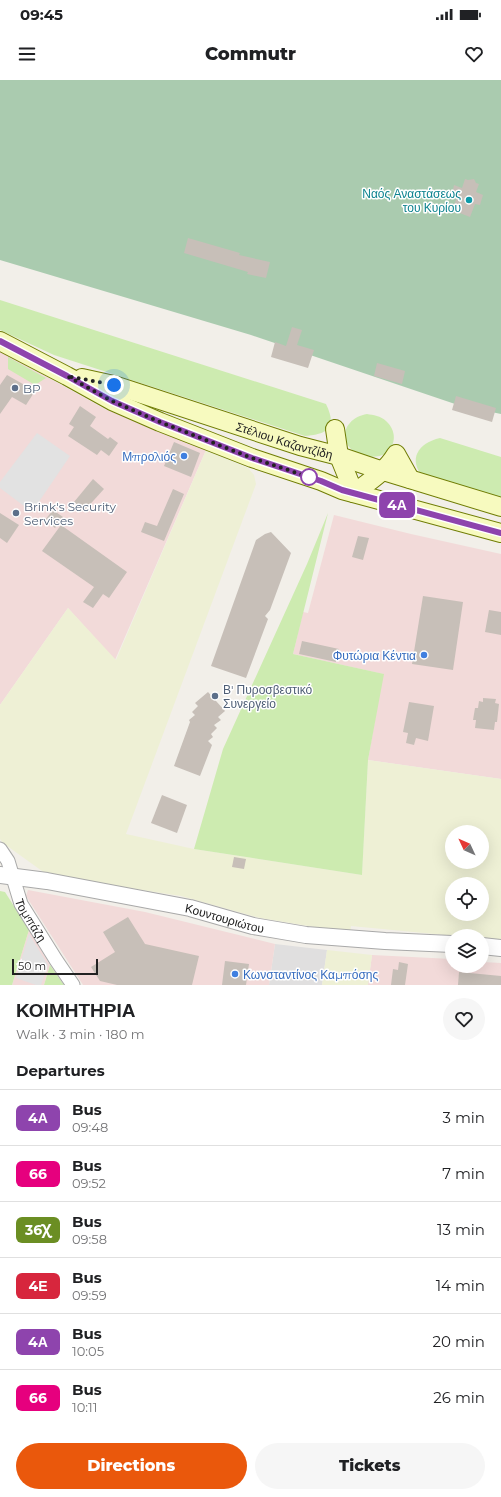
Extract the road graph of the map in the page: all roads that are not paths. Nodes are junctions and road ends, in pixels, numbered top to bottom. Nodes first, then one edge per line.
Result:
1 (0, 341) edge
2 (67, 376) junction
3 (300, 446) junction
4 (339, 456) junction
5 (383, 471) junction
6 (410, 479) junction
7 (354, 493) junction
8 (501, 507) edge
9 (501, 533) edge
10 (0, 849) edge
11 (7, 876) edge
12 (445, 944) edge
13 (489, 947) edge
14 (501, 948) edge
15 (73, 985) edge

1 - 2 main road, Στέλιου Καζαντζίδη
2 - 3 main road, Στέλιου Καζαντζίδη
2 - 7 main road, Στέλιου Καζαντζίδη
3 - 4 main road, Στέλιου Καζαντζίδη
3 - 4 main road
4 - 5 main road, Στέλιου Καζαντζίδη
4 - 7 main road
5 - 6 main road, Στέλιου Καζαντζίδη
5 - 6 main road
5 - 7 main road
6 - 8 main road, Στέλιου Καζαντζίδη
7 - 9 main road, Στέλιου Καζαντζίδη
10 - 11 street, Τομπάζη
11 - 12 street, Κουντουριώτου
11 - 15 street, Τομπάζη
13 - 14 street

